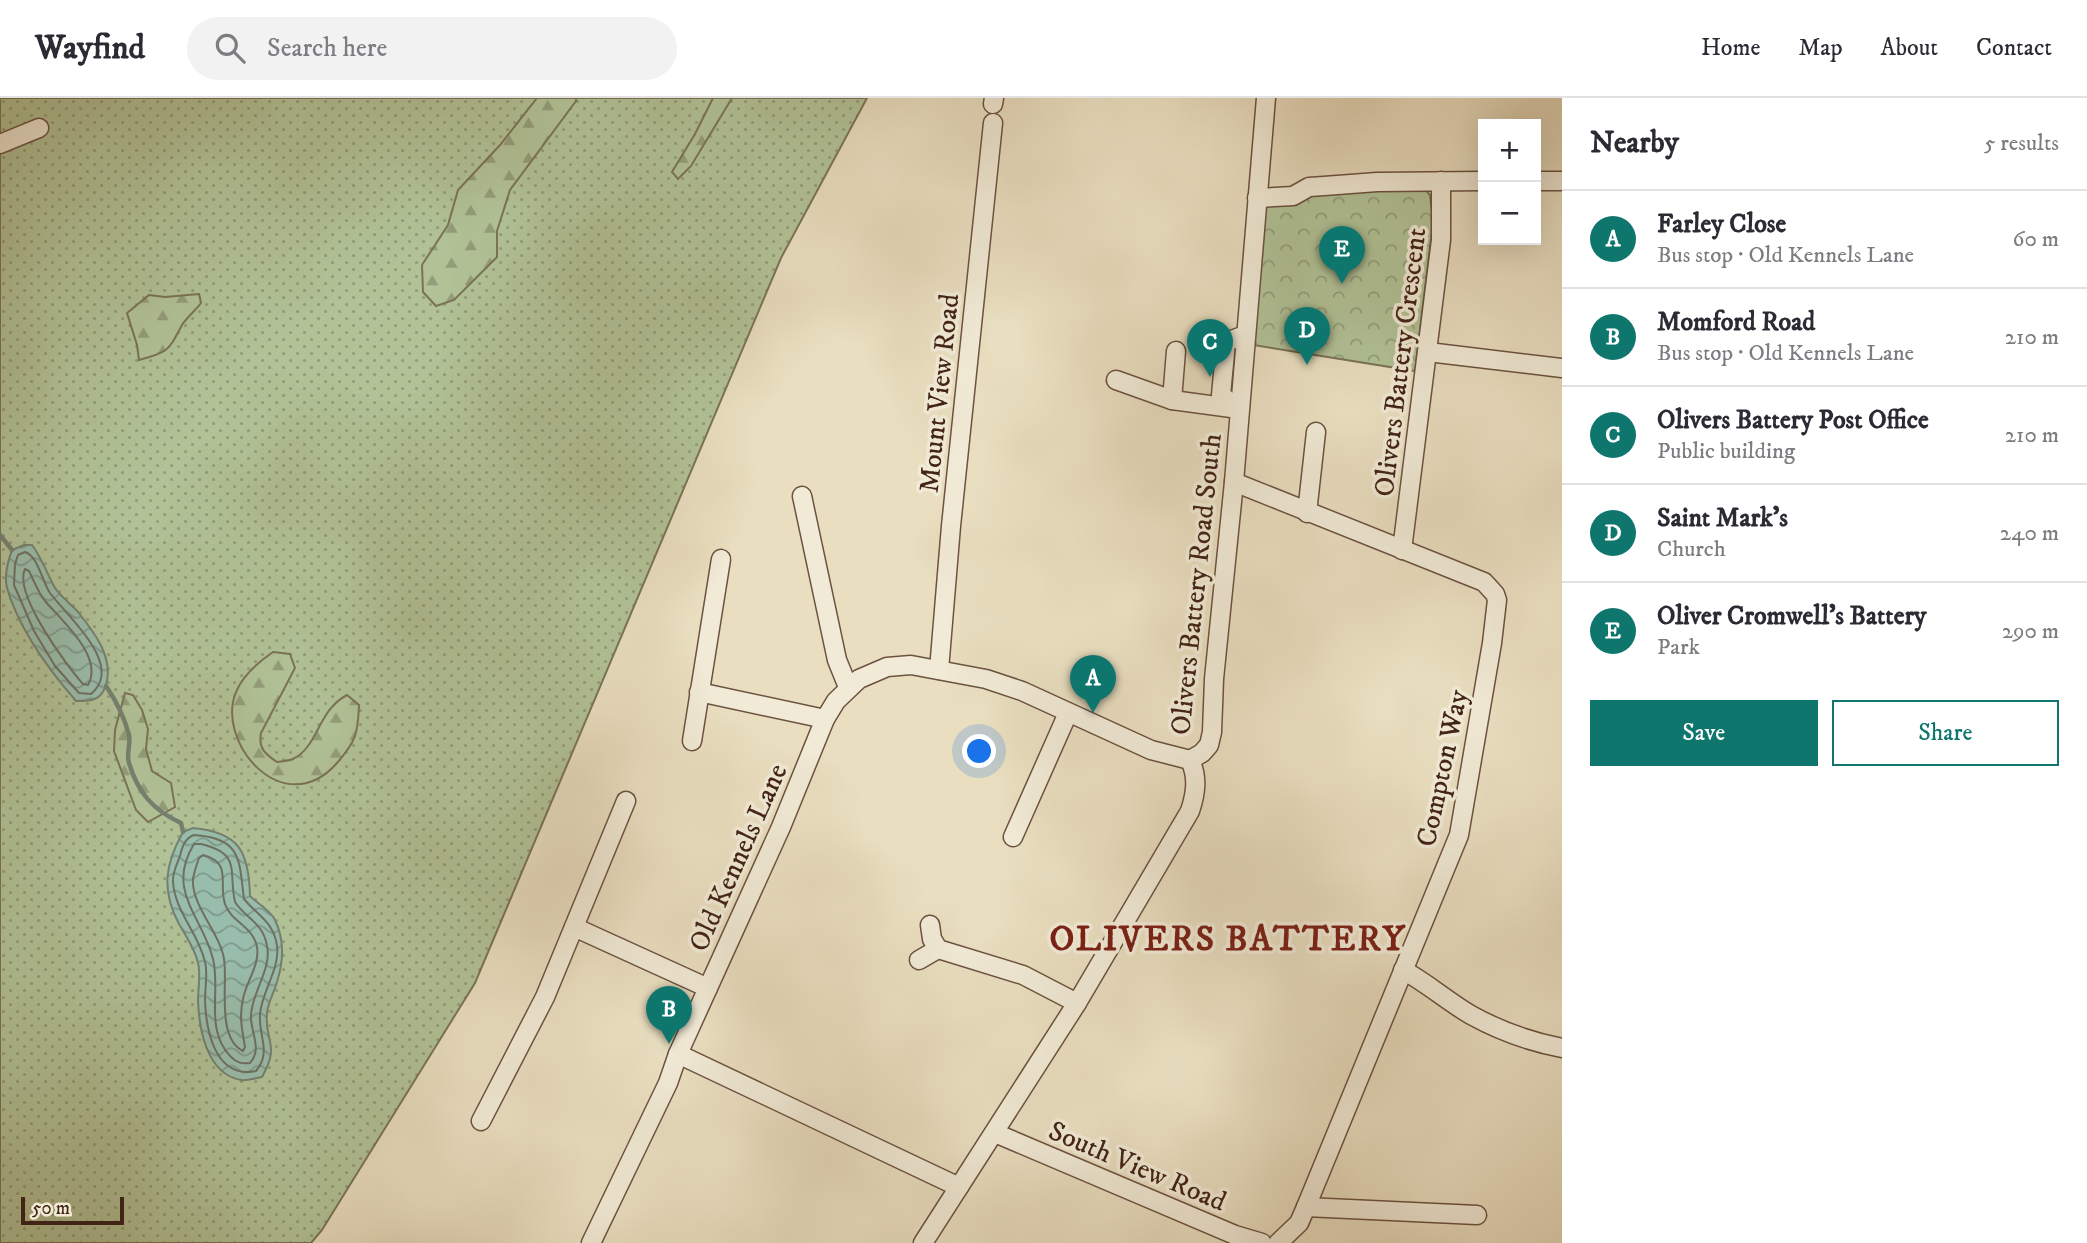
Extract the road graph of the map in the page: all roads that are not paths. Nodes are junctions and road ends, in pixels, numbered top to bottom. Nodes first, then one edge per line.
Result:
1 (1266, 98) edge
2 (993, 123) dead end
3 (38, 128) dead end
4 (0, 144) edge
5 (1441, 181) junction
6 (1478, 181) edge
7 (1541, 181) edge
8 (1562, 181) edge
9 (1257, 198) junction
10 (1176, 351) dead end
11 (1428, 352) junction
12 (1562, 368) edge
13 (1116, 380) dead end
14 (1172, 400) junction
15 (1239, 409) junction
16 (1316, 432) dead end
17 (1234, 482) junction
18 (802, 496) dead end
19 (1307, 513) junction
20 (1402, 550) junction
21 (721, 559) dead end
22 (939, 670) junction
23 (848, 687) junction
24 (699, 692) junction
25 (1068, 713) junction
26 (825, 719) junction
27 (692, 741) dead end
28 (1190, 760) junction
29 (626, 801) dead end
30 (1013, 837) dead end
31 (930, 925) dead end
32 (575, 927) junction
33 (938, 949) junction
34 (919, 960) dead end
35 (1403, 970) junction
36 (708, 988) junction
37 (1076, 1003) junction
38 (1562, 1048) edge
39 (678, 1054) junction
40 (481, 1121) dead end
41 (995, 1133) junction
42 (958, 1188) junction
43 (1306, 1207) junction
44 (1477, 1215) dead end
45 (591, 1243) edge
46 (923, 1243) edge
47 (1262, 1243) edge
48 (1278, 1243) edge

1 - 9 street, Olivers Battery Road South
2 - 22 street, Mount View Road
3 - 4 street
5 - 6 street
5 - 9 street
5 - 11 street, Olivers Battery Crescent
7 - 8 street
9 - 15 street, Olivers Battery Road South
10 - 14 street
11 - 12 street
11 - 20 street, Olivers Battery Crescent
13 - 14 street
14 - 15 street
15 - 17 street, Olivers Battery Road South
16 - 19 street
17 - 19 street, Compton Way
17 - 28 street, Olivers Battery Road South
18 - 23 street
19 - 20 street, Compton Way
20 - 35 street, Compton Way
21 - 24 street
22 - 23 street, Old Kennels Lane
22 - 25 street, Old Kennels Lane
23 - 26 street, Old Kennels Lane
24 - 26 street
24 - 27 street
25 - 28 street, Old Kennels Lane
25 - 30 street
26 - 36 street, Old Kennels Lane
28 - 37 street, Olivers Battery Road South
29 - 32 street
31 - 33 street
32 - 36 street
32 - 40 street
33 - 34 street
33 - 37 street
35 - 38 street
35 - 43 street, Compton Way
36 - 39 street, Old Kennels Lane
37 - 41 street, Olivers Battery Road South
39 - 42 street
39 - 45 street, Old Kennels Lane
41 - 42 street, Olivers Battery Road South
41 - 47 street, South View Road
42 - 46 street, Olivers Battery Road South
43 - 44 street
43 - 48 street, Compton Way

